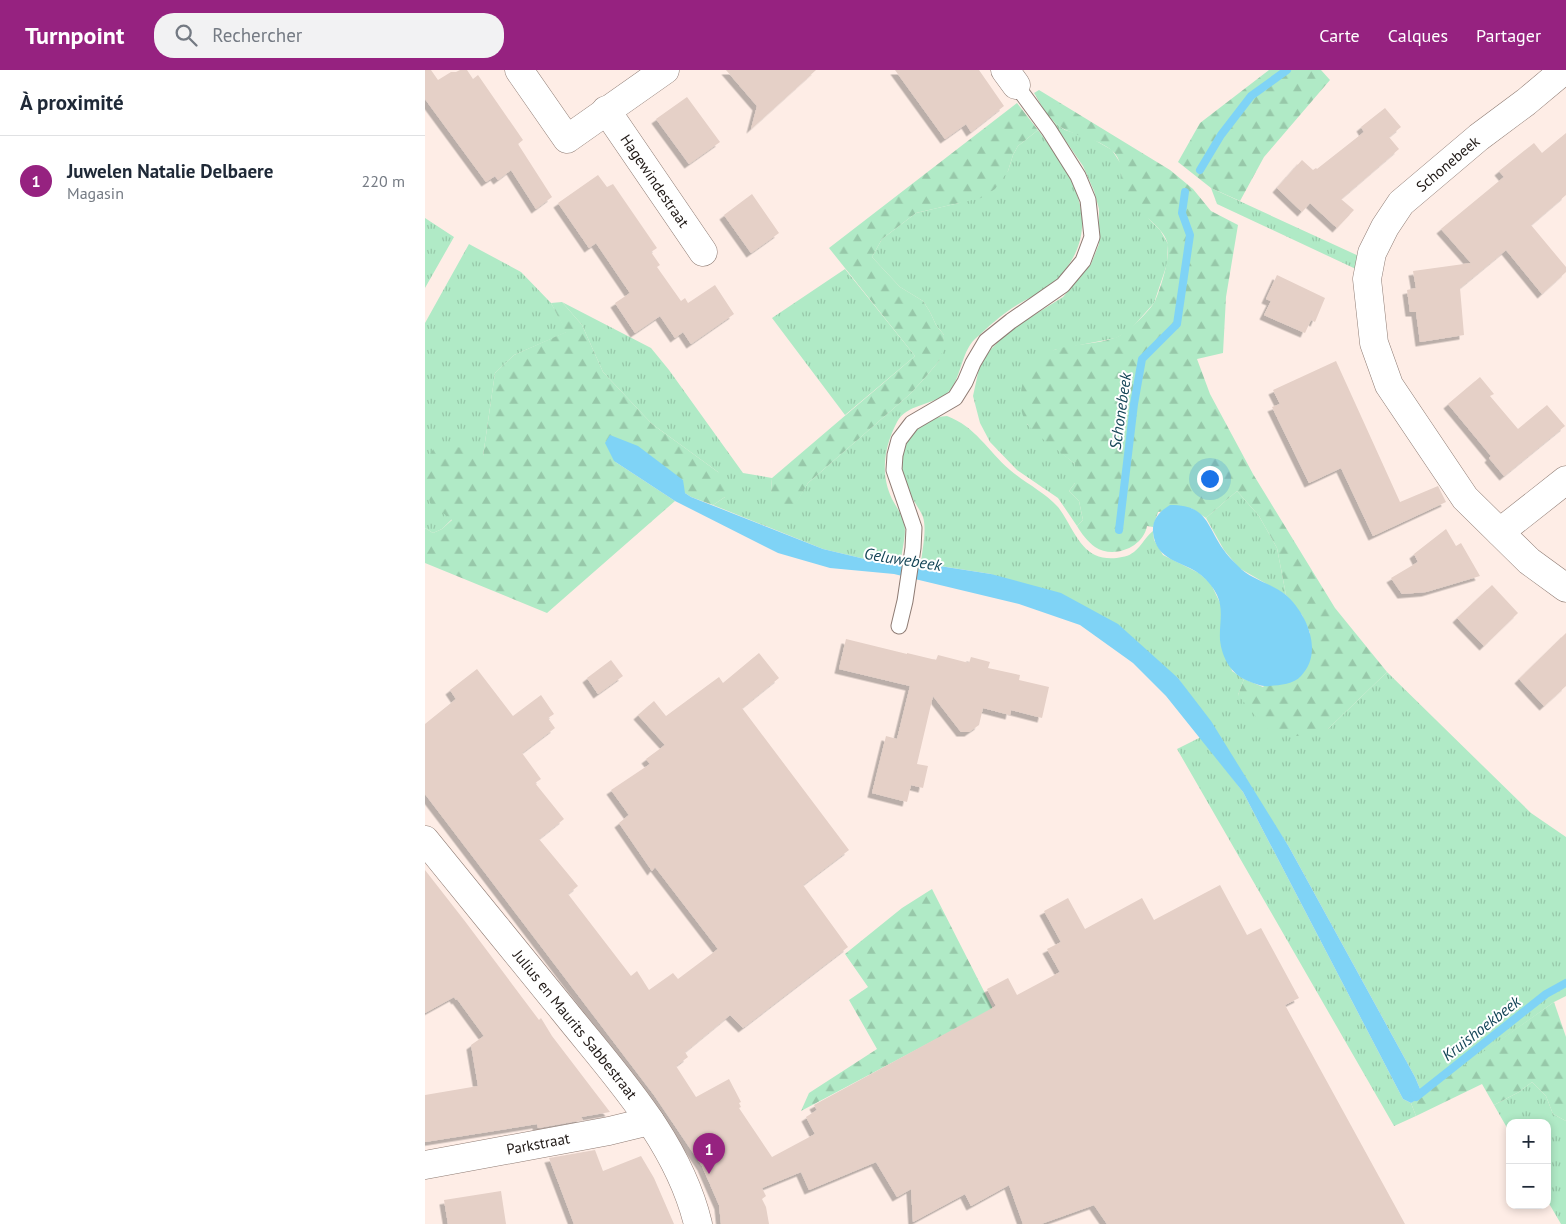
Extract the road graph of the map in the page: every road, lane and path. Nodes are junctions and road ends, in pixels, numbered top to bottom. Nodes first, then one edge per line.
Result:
1 (519, 70) edge
2 (665, 70) edge
3 (1557, 76) dead end
4 (1011, 77) edge
5 (606, 110) junction
6 (703, 252) dead end
7 (1566, 480) edge
8 (1500, 532) junction
9 (1566, 588) edge
10 (899, 626) dead end
11 (425, 840) edge
12 (650, 1121) junction
13 (425, 1165) edge
14 (698, 1224) edge

1 - 5 street
2 - 5 street
3 - 8 street, Schonebeek
4 - 10 lane
5 - 6 street, Hagewindestraat
7 - 8 street
8 - 9 street, Schonebeek
11 - 12 street, Julius en Maurits Sabbestraat
12 - 13 street, Parkstraat
12 - 14 street, Julius en Maurits Sabbestraat

